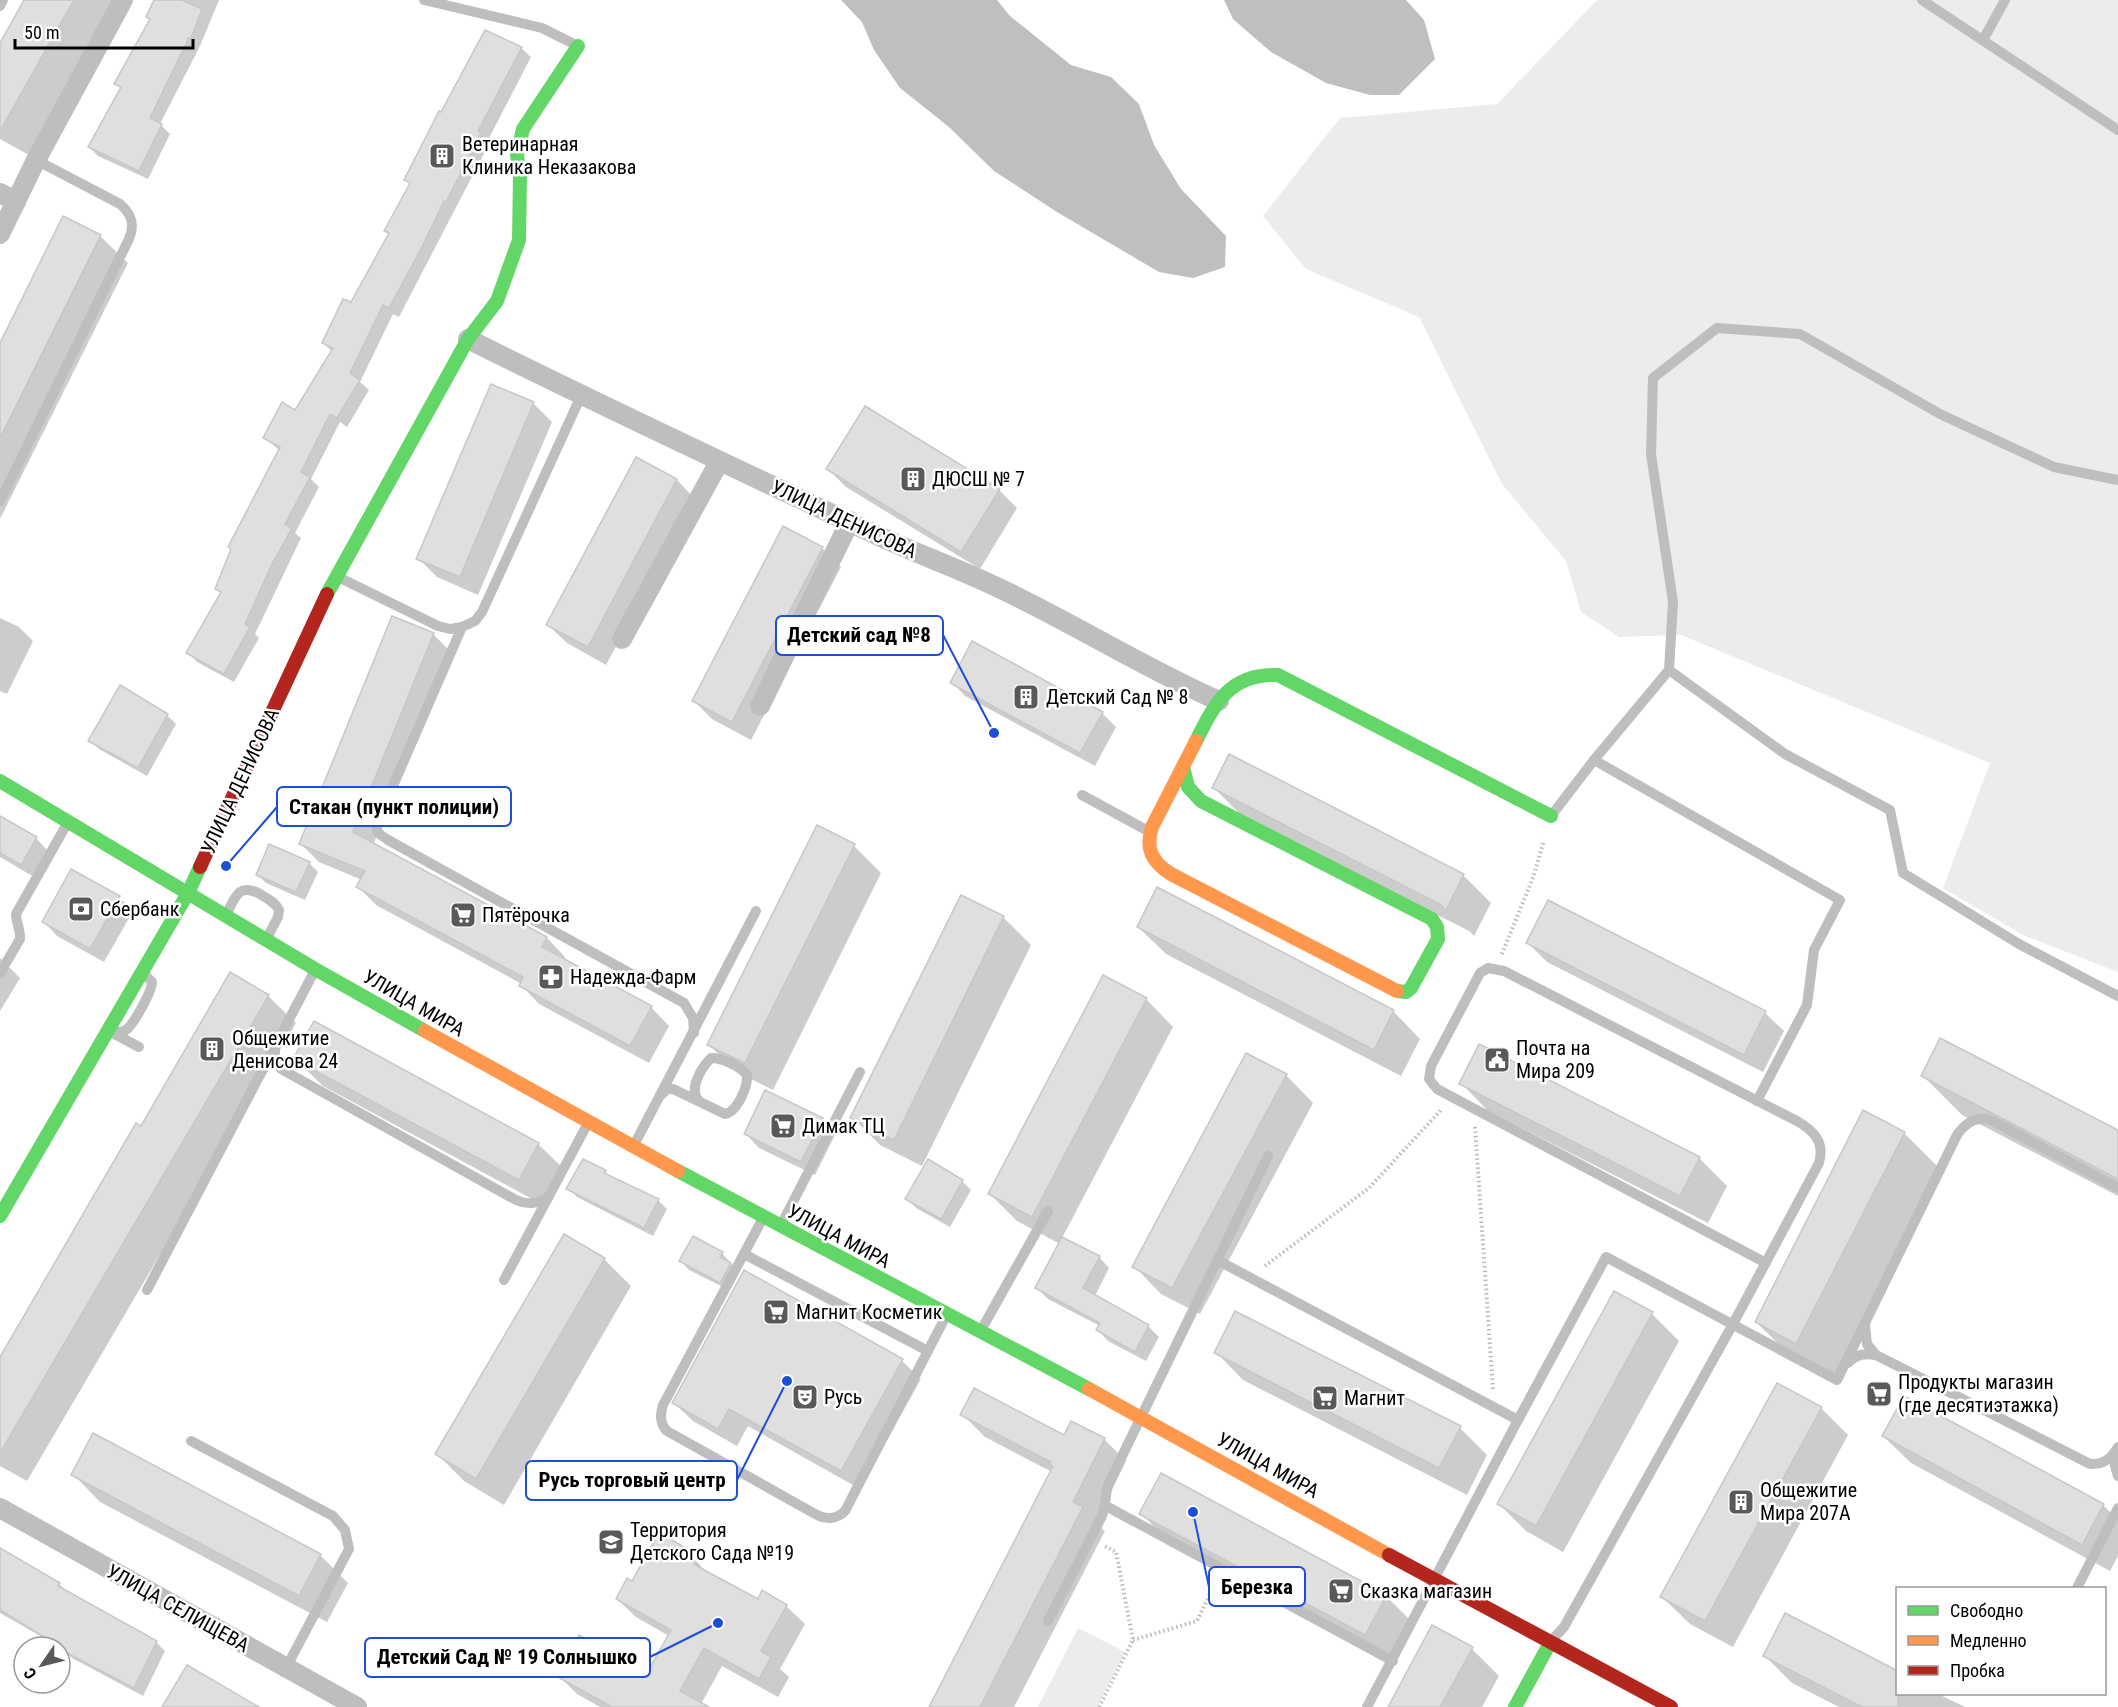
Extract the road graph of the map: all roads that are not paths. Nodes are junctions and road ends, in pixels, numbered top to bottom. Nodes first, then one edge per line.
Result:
1 (3, 0) edge
2 (123, 0) edge
3 (424, 0) edge
4 (1922, 0) edge
5 (2005, 0) edge
6 (0, 6) edge
7 (1983, 40) junction
8 (578, 46) joint
9 (2118, 130) edge
10 (36, 160) junction
11 (8, 198) edge
12 (0, 234) edge
13 (468, 339) junction
14 (581, 396) junction
15 (719, 462) junction
16 (2118, 480) edge
17 (0, 501) edge
18 (850, 521) junction
19 (336, 576) junction
20 (462, 627) junction
21 (622, 639) dead end
22 (1669, 670) junction
23 (1219, 701) junction
24 (760, 706) dead end
25 (1594, 760) junction
26 (1183, 767) junction
27 (0, 781) edge
28 (1082, 795) dead end
29 (1201, 801) junction
30 (1163, 808) junction
31 (1551, 816) joint
32 (68, 821) junction
33 (1150, 832) junction
34 (188, 893) junction
35 (756, 911) dead end
36 (225, 915) junction
37 (266, 940) junction
38 (315, 969) junction
39 (0, 973) edge
40 (2118, 996) edge
41 (108, 1030) junction
42 (694, 1033) junction
43 (276, 1044) junction
44 (140, 1047) dead end
45 (860, 1072) dead end
46 (662, 1094) junction
47 (1757, 1101) junction
48 (700, 1102) junction
49 (588, 1123) junction
50 (633, 1147) junction
51 (1268, 1156) dead end
52 (2118, 1188) edge
53 (549, 1196) junction
54 (1048, 1211) dead end
55 (0, 1216) edge
56 (763, 1218) junction
57 (780, 1227) junction
58 (744, 1254) junction
59 (1217, 1260) junction
60 (1766, 1263) junction
61 (504, 1280) dead end
62 (147, 1290) dead end
63 (947, 1315) junction
64 (1865, 1323) junction
65 (1733, 1324) junction
66 (980, 1332) junction
67 (928, 1351) junction
68 (1876, 1355) junction
69 (1842, 1370) junction
70 (1142, 1417) junction
71 (1518, 1420) junction
72 (191, 1441) dead end
73 (2117, 1449) edge
74 (2118, 1476) edge
75 (1106, 1506) junction
76 (0, 1508) edge
77 (2118, 1508) edge
78 (1434, 1580) junction
79 (2078, 1587) edge
80 (1048, 1621) dead end
81 (1550, 1643) junction
82 (1393, 1662) junction
83 (286, 1668) junction
84 (357, 1707) edge
85 (1368, 1707) edge
86 (1515, 1707) edge
87 (1671, 1707) edge

1 - 6 lane
2 - 10 street
3 - 8 lane
4 - 7 lane
5 - 7 lane
7 - 9 lane
8 - 13 street, УЛИЦА ДЕНИСОВА
10 - 11 street
10 - 17 lane
11 - 12 street
13 - 14 street, УЛИЦА ДЕНИСОВА
13 - 19 street, УЛИЦА ДЕНИСОВА
14 - 15 street, УЛИЦА ДЕНИСОВА
14 - 20 lane
15 - 18 street, УЛИЦА ДЕНИСОВА
15 - 21 street
16 - 22 lane
18 - 23 street, УЛИЦА ДЕНИСОВА
18 - 24 street
19 - 20 lane
19 - 34 street, УЛИЦА ДЕНИСОВА
20 - 42 lane
22 - 25 lane
22 - 40 lane
23 - 26 street
23 - 31 street
25 - 31 lane
25 - 47 lane
26 - 29 street
26 - 30 street
27 - 32 street, УЛИЦА МИРА
28 - 33 lane
29 - 30 street
29 - 33 street
30 - 33 street
32 - 34 street, УЛИЦА МИРА
32 - 39 lane
34 - 36 street, УЛИЦА МИРА
34 - 41 street, УЛИЦА ДЕНИСОВА
35 - 42 lane
36 - 37 street, УЛИЦА МИРА
36 - 37 lane
37 - 38 street, УЛИЦА МИРА
38 - 43 lane
38 - 49 street, УЛИЦА МИРА
41 - 44 lane
41 - 55 street, УЛИЦА ДЕНИСОВА
42 - 46 lane
43 - 53 lane
43 - 62 lane
45 - 57 lane
46 - 48 lane
46 - 50 lane
47 - 60 lane
47 - 60 lane
48 - 48 lane
49 - 50 street, УЛИЦА МИРА
49 - 53 lane
50 - 56 street, УЛИЦА МИРА
51 - 59 lane
52 - 64 lane
53 - 61 lane
54 - 66 lane
56 - 57 street, УЛИЦА МИРА
56 - 58 lane
57 - 63 street, УЛИЦА МИРА
58 - 67 lane
58 - 67 lane
59 - 70 lane
59 - 71 lane
60 - 65 lane
63 - 66 street, УЛИЦА МИРА
63 - 67 lane
64 - 68 lane
64 - 69 lane
65 - 69 lane
65 - 71 lane
65 - 81 lane
66 - 70 street, УЛИЦА МИРА
68 - 69 lane
68 - 73 lane
70 - 75 lane
70 - 78 street, УЛИЦА МИРА
71 - 78 lane
72 - 83 lane
73 - 74 lane
75 - 80 lane
75 - 82 lane
76 - 83 street, УЛИЦА СЕЛИЩЕВА
77 - 79 lane
78 - 81 street, УЛИЦА МИРА
78 - 82 lane
81 - 86 street
81 - 87 street, УЛИЦА МИРА
82 - 85 lane
83 - 84 street, УЛИЦА СЕЛИЩЕВА

